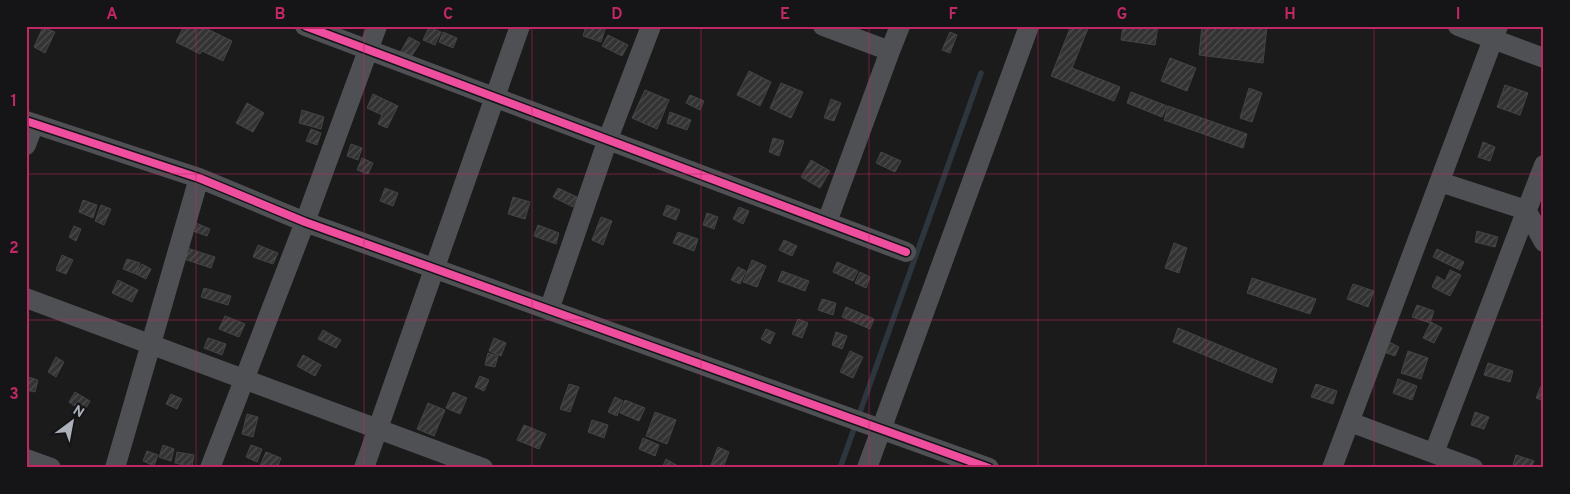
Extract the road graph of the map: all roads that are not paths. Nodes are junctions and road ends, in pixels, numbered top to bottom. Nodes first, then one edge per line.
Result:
1 (305, 26) edge
2 (377, 26) edge
3 (520, 26) edge
4 (651, 26) edge
5 (823, 26) edge
6 (900, 26) edge
7 (1458, 26) edge
8 (1026, 27) edge
9 (1495, 33) edge
10 (368, 50) junction
11 (890, 50) junction
12 (1544, 58) edge
13 (496, 97) junction
14 (30, 122) edge
15 (608, 139) junction
16 (26, 144) edge
17 (1544, 165) edge
18 (199, 178) junction
19 (1440, 182) junction
20 (1526, 210) junction
21 (305, 222) junction
22 (827, 222) junction
23 (1544, 242) edge
24 (906, 252) dead end
25 (435, 269) junction
26 (26, 298) edge
27 (549, 310) junction
28 (151, 343) junction
29 (244, 380) junction
30 (1350, 422) junction
31 (377, 429) junction
32 (881, 429) junction
33 (1434, 453) junction
34 (28, 463) edge
35 (51, 468) edge
36 (115, 468) edge
37 (210, 468) edge
38 (364, 468) edge
39 (483, 468) edge
40 (868, 468) edge
41 (989, 468) edge
42 (1332, 468) edge
43 (1473, 468) edge

1 - 10 street
2 - 10 street
3 - 13 street
4 - 15 street
5 - 11 street
6 - 11 street
7 - 9 street
8 - 32 street
9 - 12 street
9 - 19 street
10 - 13 street
10 - 21 street
11 - 22 street
13 - 15 street
13 - 25 street
14 - 16 street
14 - 18 street
15 - 22 street
15 - 27 street
17 - 20 street
18 - 21 street
18 - 28 street
19 - 20 street
19 - 30 street
20 - 23 street
20 - 33 street
21 - 25 street
21 - 29 street
22 - 24 street
25 - 27 street
25 - 31 street
26 - 28 street
27 - 32 street
28 - 29 street
28 - 36 street
29 - 31 street
29 - 37 street
30 - 33 street
30 - 42 street
31 - 38 street
31 - 39 street
32 - 40 street
32 - 41 street
33 - 43 street
34 - 35 street

